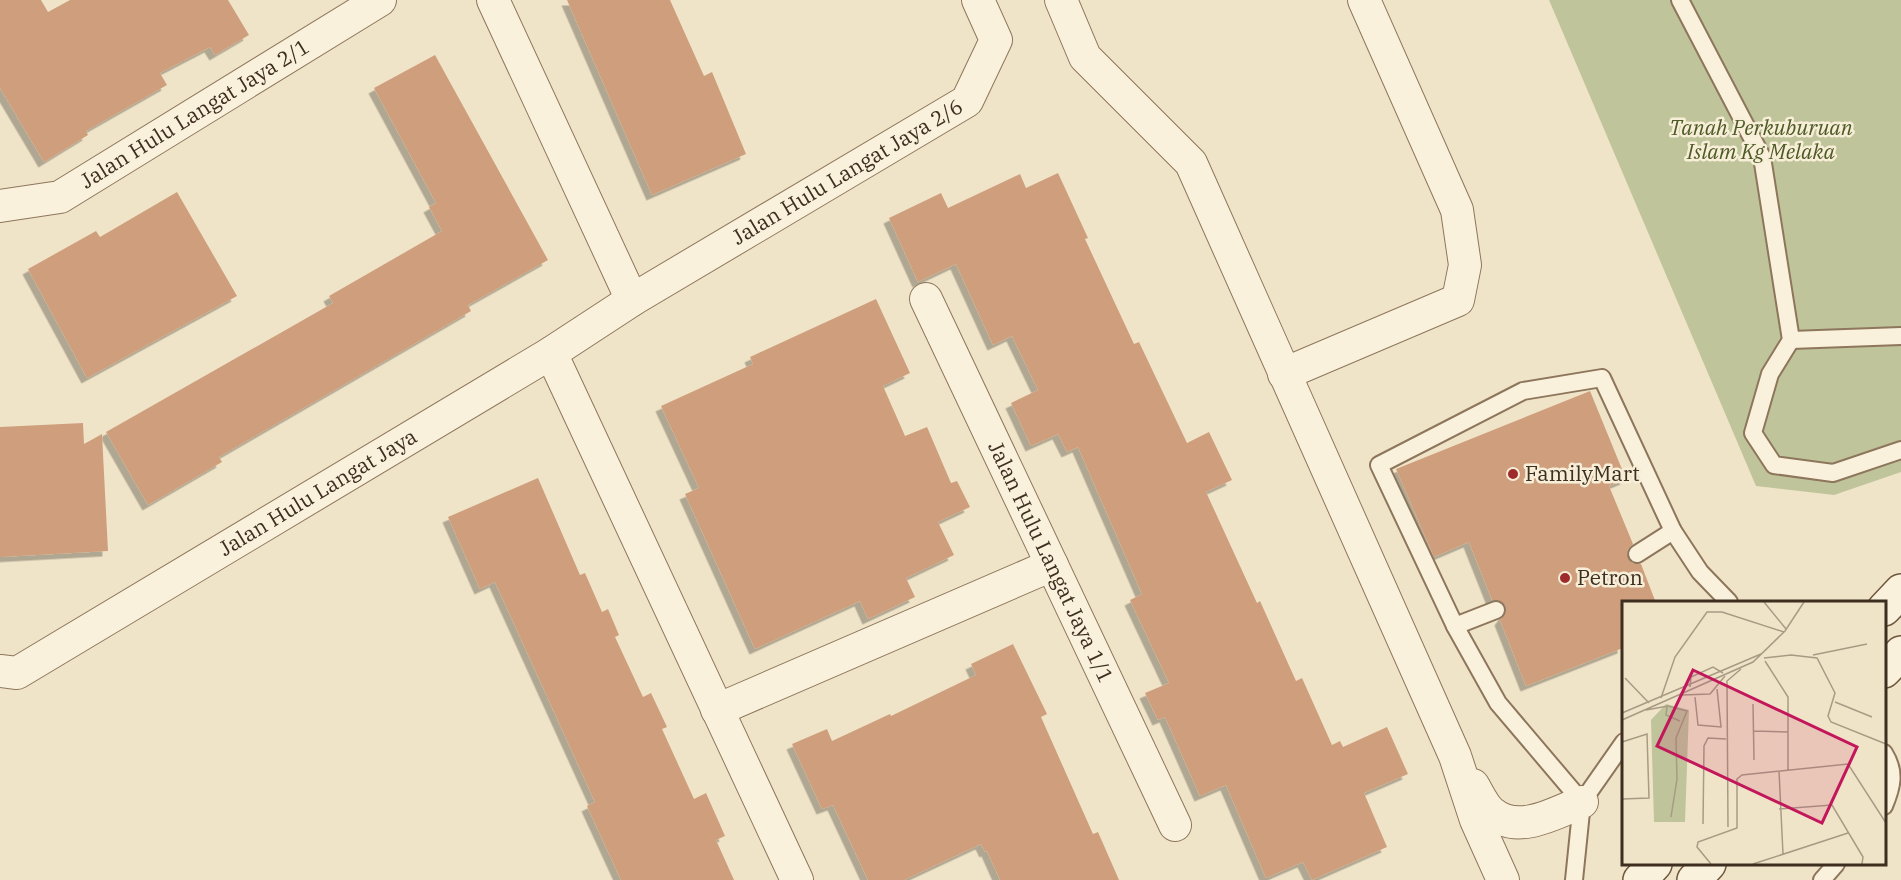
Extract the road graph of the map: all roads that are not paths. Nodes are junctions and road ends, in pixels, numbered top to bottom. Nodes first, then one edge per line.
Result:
1 (381, 0) edge
2 (493, 0) edge
3 (978, 0) edge
4 (1061, 0) edge
5 (1364, 0) edge
6 (1680, 0) edge
7 (0, 206) edge
8 (926, 299) dead end
9 (632, 300) junction
10 (1901, 336) edge
11 (1791, 340) junction
12 (551, 353) junction
13 (1284, 374) junction
14 (1901, 450) edge
15 (1673, 531) junction
16 (1637, 554) dead end
17 (1052, 565) junction
18 (1727, 601) edge
19 (1496, 610) dead end
20 (1455, 626) junction
21 (1901, 653) edge
22 (1886, 669) edge
23 (0, 671) edge
24 (717, 710) junction
25 (1622, 743) edge
26 (1455, 756) junction
27 (1886, 756) edge
28 (1886, 801) edge
29 (1582, 802) junction
30 (1175, 825) dead end
31 (1654, 865) edge
32 (1708, 865) edge
33 (1835, 865) edge
34 (797, 880) edge
35 (1503, 880) edge
36 (1574, 880) edge
37 (1640, 880) edge
38 (1694, 880) edge
39 (1822, 880) edge

1 - 7 street, Jalan Hulu Langat Jaya 2/1
2 - 9 street
3 - 9 street, Jalan Hulu Langat Jaya 2/6
4 - 13 street
5 - 13 street
6 - 11 lane
8 - 17 street, Jalan Hulu Langat Jaya 1/1
9 - 12 street, Jalan Hulu Langat Jaya
10 - 11 lane
11 - 14 lane
12 - 23 street, Jalan Hulu Langat Jaya
12 - 24 street
13 - 26 street
15 - 16 lane
15 - 18 lane
15 - 20 lane
17 - 24 street
17 - 30 street, Jalan Hulu Langat Jaya 1/1
19 - 20 lane
20 - 29 lane
21 - 22 main road
24 - 34 street
25 - 29 lane
26 - 29 street
26 - 35 street
27 - 28 lane
29 - 36 lane
31 - 37 main road
32 - 38 main road
33 - 39 lane

